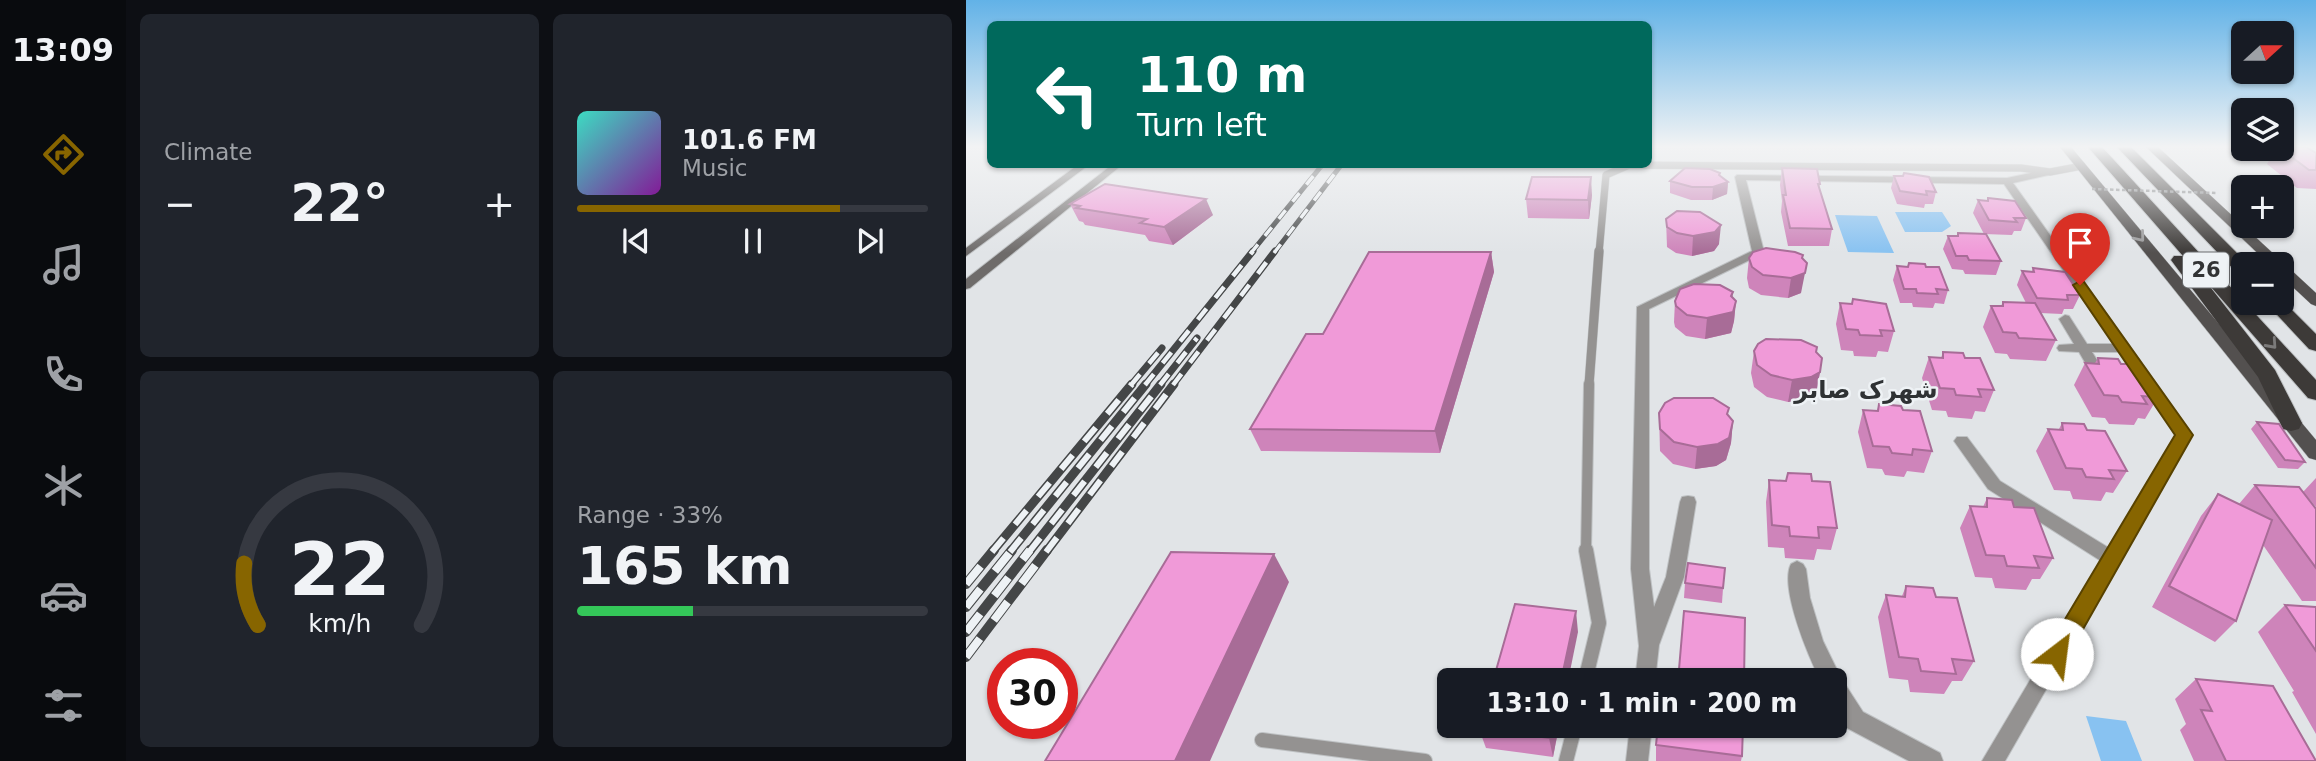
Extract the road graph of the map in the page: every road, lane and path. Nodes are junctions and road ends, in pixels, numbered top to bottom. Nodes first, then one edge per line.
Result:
1 (1061, 183) edge
2 (1096, 183) edge
3 (1605, 183) edge
4 (1741, 183) edge
5 (2008, 183) edge
6 (2095, 183) edge
7 (2127, 183) edge
8 (2159, 183) edge
9 (2190, 183) edge
10 (2092, 189) dead end
11 (2216, 193) dead end
12 (2147, 204) junction
13 (2264, 252) edge
14 (966, 253) edge
15 (2231, 257) edge
16 (2294, 280) edge
17 (966, 285) edge
18 (2316, 301) edge
19 (2287, 315) edge
20 (2065, 319) dead end
21 (2316, 345) edge
22 (2064, 348) dead end
23 (2083, 348) junction
24 (2123, 348) junction
25 (2098, 373) edge
26 (2316, 393) edge
27 (2291, 423) junction
28 (1962, 441) dead end
29 (2316, 453) edge
30 (1688, 502) dead end
31 (2112, 559) junction
32 (1797, 569) dead end
33 (1649, 646) junction
34 (1589, 668) edge
35 (1646, 668) edge
36 (1827, 668) edge
37 (1847, 707) edge
38 (1572, 738) edge
39 (1640, 738) edge
40 (1262, 740) dead end
41 (1425, 761) edge
42 (1566, 761) edge
43 (1637, 761) edge
44 (1932, 761) edge
45 (1993, 761) edge

1 - 14 street
2 - 17 street
3 - 34 lane
4 - 33 street
5 - 24 street
6 -> 27 main road
7 - 12 highway, 26
8 - 15 highway
9 - 13 main road
10 - 11 path, bridge
12 -> 26 highway, 26
12 - 27 highway
16 - 18 main road
19 - 21 highway
20 - 23 street
22 - 23 street
23 - 24 street
23 - 25 street
24 - 31 street
27 - 29 main road
28 - 31 street
30 - 33 street
31 - 45 street
32 - 36 street
33 - 35 street
37 - 44 street
38 - 42 lane
39 - 43 street
40 - 41 lane

